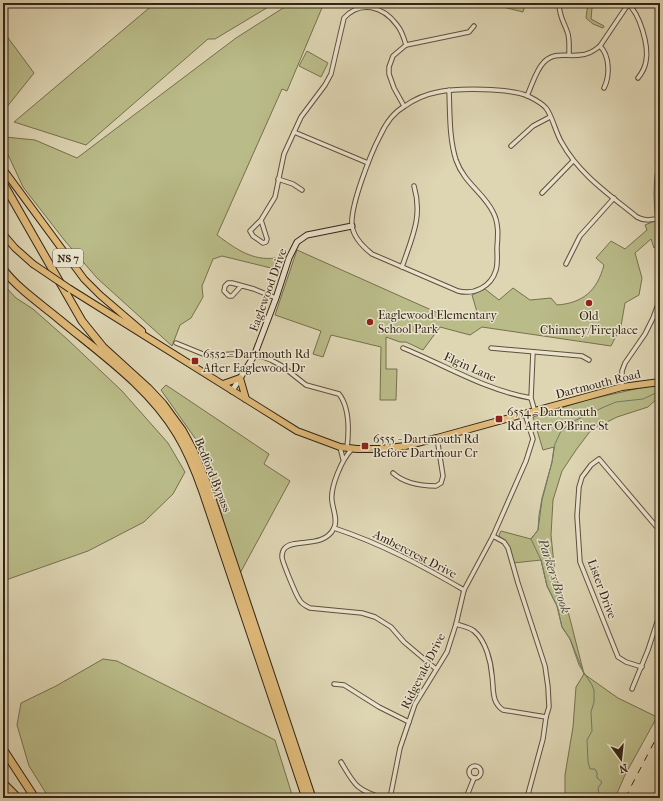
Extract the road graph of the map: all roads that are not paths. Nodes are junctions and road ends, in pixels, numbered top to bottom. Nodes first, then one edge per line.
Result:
1 (379, 3) edge
2 (560, 3) edge
3 (628, 4) edge
4 (378, 8) junction
5 (474, 26) dead end
6 (406, 45) junction
7 (600, 46) junction
8 (569, 54) junction
9 (638, 78) dead end
10 (604, 88) dead end
11 (449, 90) junction
12 (527, 96) junction
13 (404, 106) junction
14 (550, 116) junction
15 (294, 132) junction
16 (511, 146) dead end
17 (660, 160) edge
18 (573, 161) junction
19 (368, 163) junction
20 (3, 169) edge
21 (278, 179) junction
22 (3, 183) edge
23 (414, 186) dead end
24 (302, 190) dead end
25 (542, 193) dead end
26 (614, 198) junction
27 (657, 219) junction
28 (260, 220) junction
29 (352, 226) junction
30 (3, 234) edge
31 (660, 235) edge
32 (566, 264) dead end
33 (402, 267) junction
34 (3, 269) edge
35 (241, 286) junction
36 (276, 298) junction
37 (660, 299) edge
38 (146, 335) junction
39 (176, 344) dead end
40 (403, 348) dead end
41 (491, 348) dead end
42 (533, 352) junction
43 (254, 356) junction
44 (589, 360) dead end
45 (240, 378) junction
46 (660, 382) edge
47 (223, 384) junction
48 (622, 387) junction
49 (232, 391) junction
50 (531, 398) junction
51 (246, 399) junction
52 (535, 412) junction
53 (526, 414) junction
54 (437, 438) junction
55 (340, 446) junction
56 (350, 448) junction
57 (343, 460) junction
58 (393, 473) dead end
59 (334, 528) junction
60 (660, 531) edge
61 (493, 536) junction
62 (464, 590) junction
63 (660, 613) edge
64 (456, 624) junction
65 (642, 667) junction
66 (436, 669) junction
67 (334, 684) dead end
68 (632, 689) dead end
69 (546, 717) junction
70 (409, 722) junction
71 (3, 750) edge
72 (341, 762) dead end
73 (474, 778) dead end
74 (3, 783) edge
75 (18, 798) edge
76 (36, 798) edge
77 (306, 798) edge
78 (312, 798) edge
79 (382, 798) edge
80 (390, 798) edge
81 (466, 798) edge
82 (527, 798) edge

1 - 4 street
2 - 8 street
3 - 7 street
3 - 9 street
4 - 6 street
4 - 15 street
5 - 6 street
6 - 13 street
7 - 8 street
7 - 10 street
8 - 12 street
11 - 12 street
11 - 13 street
11 - 33 street
12 - 14 street
13 - 19 street
14 - 16 street
14 - 18 street
15 - 19 street
15 - 21 street
17 - 27 street
18 - 25 street
18 - 26 street
19 - 29 street
20 - 38 main road, Dartmouth Road / NS 7
21 - 24 street
21 - 28 street
22 - 78 highway, Bedford Bypass
23 - 33 street
26 - 27 street
26 - 32 street
27 - 31 street
28 - 28 street
29 - 33 street
29 - 36 street, Eaglewood Drive
30 - 38 main road, Dartmouth Road / NS 7, bridge
34 - 77 highway, Bedford Bypass
35 - 35 street
35 - 36 street
36 - 43 street, Eaglewood Drive
37 - 48 street
38 - 47 main road, Dartmouth Road / NS 7
39 - 43 street
40 - 50 street, Elgin Lane
41 - 42 street
42 - 44 street
42 - 50 street
43 - 45 street, Eaglewood Drive
43 - 56 street
45 - 47 main road
45 - 49 street, Eaglewood Drive
45 - 51 main road
46 - 48 main road, Dartmouth Road / NS 7
47 - 49 main road, Dartmouth Road / NS 7
48 - 52 main road, Dartmouth Road / NS 7
49 - 51 main road, Dartmouth Road / NS 7
50 - 52 street
51 - 55 main road, Dartmouth Road / NS 7
52 - 53 main road, Dartmouth Road / NS 7
53 - 54 main road, Dartmouth Road / NS 7
53 - 61 street, Ridgevale Drive
54 - 56 main road, Dartmouth Road / NS 7
54 - 58 street
55 - 56 main road, Dartmouth Road / NS 7
55 - 57 street
56 - 57 street
57 - 59 street
59 - 62 street, Ambercrest Drive
59 - 66 street
60 - 65 street, Lister Drive
61 - 62 street, Ridgevale Drive
61 - 69 street
62 - 64 street, Ridgevale Drive
63 - 65 street
64 - 66 street, Ridgevale Drive
64 - 69 street
65 - 68 street
66 - 70 street, Ridgevale Drive
67 - 70 street
69 - 82 street
70 - 80 street, Ridgevale Drive
71 - 76 highway
72 - 79 street
73 - 81 street
74 - 75 highway

